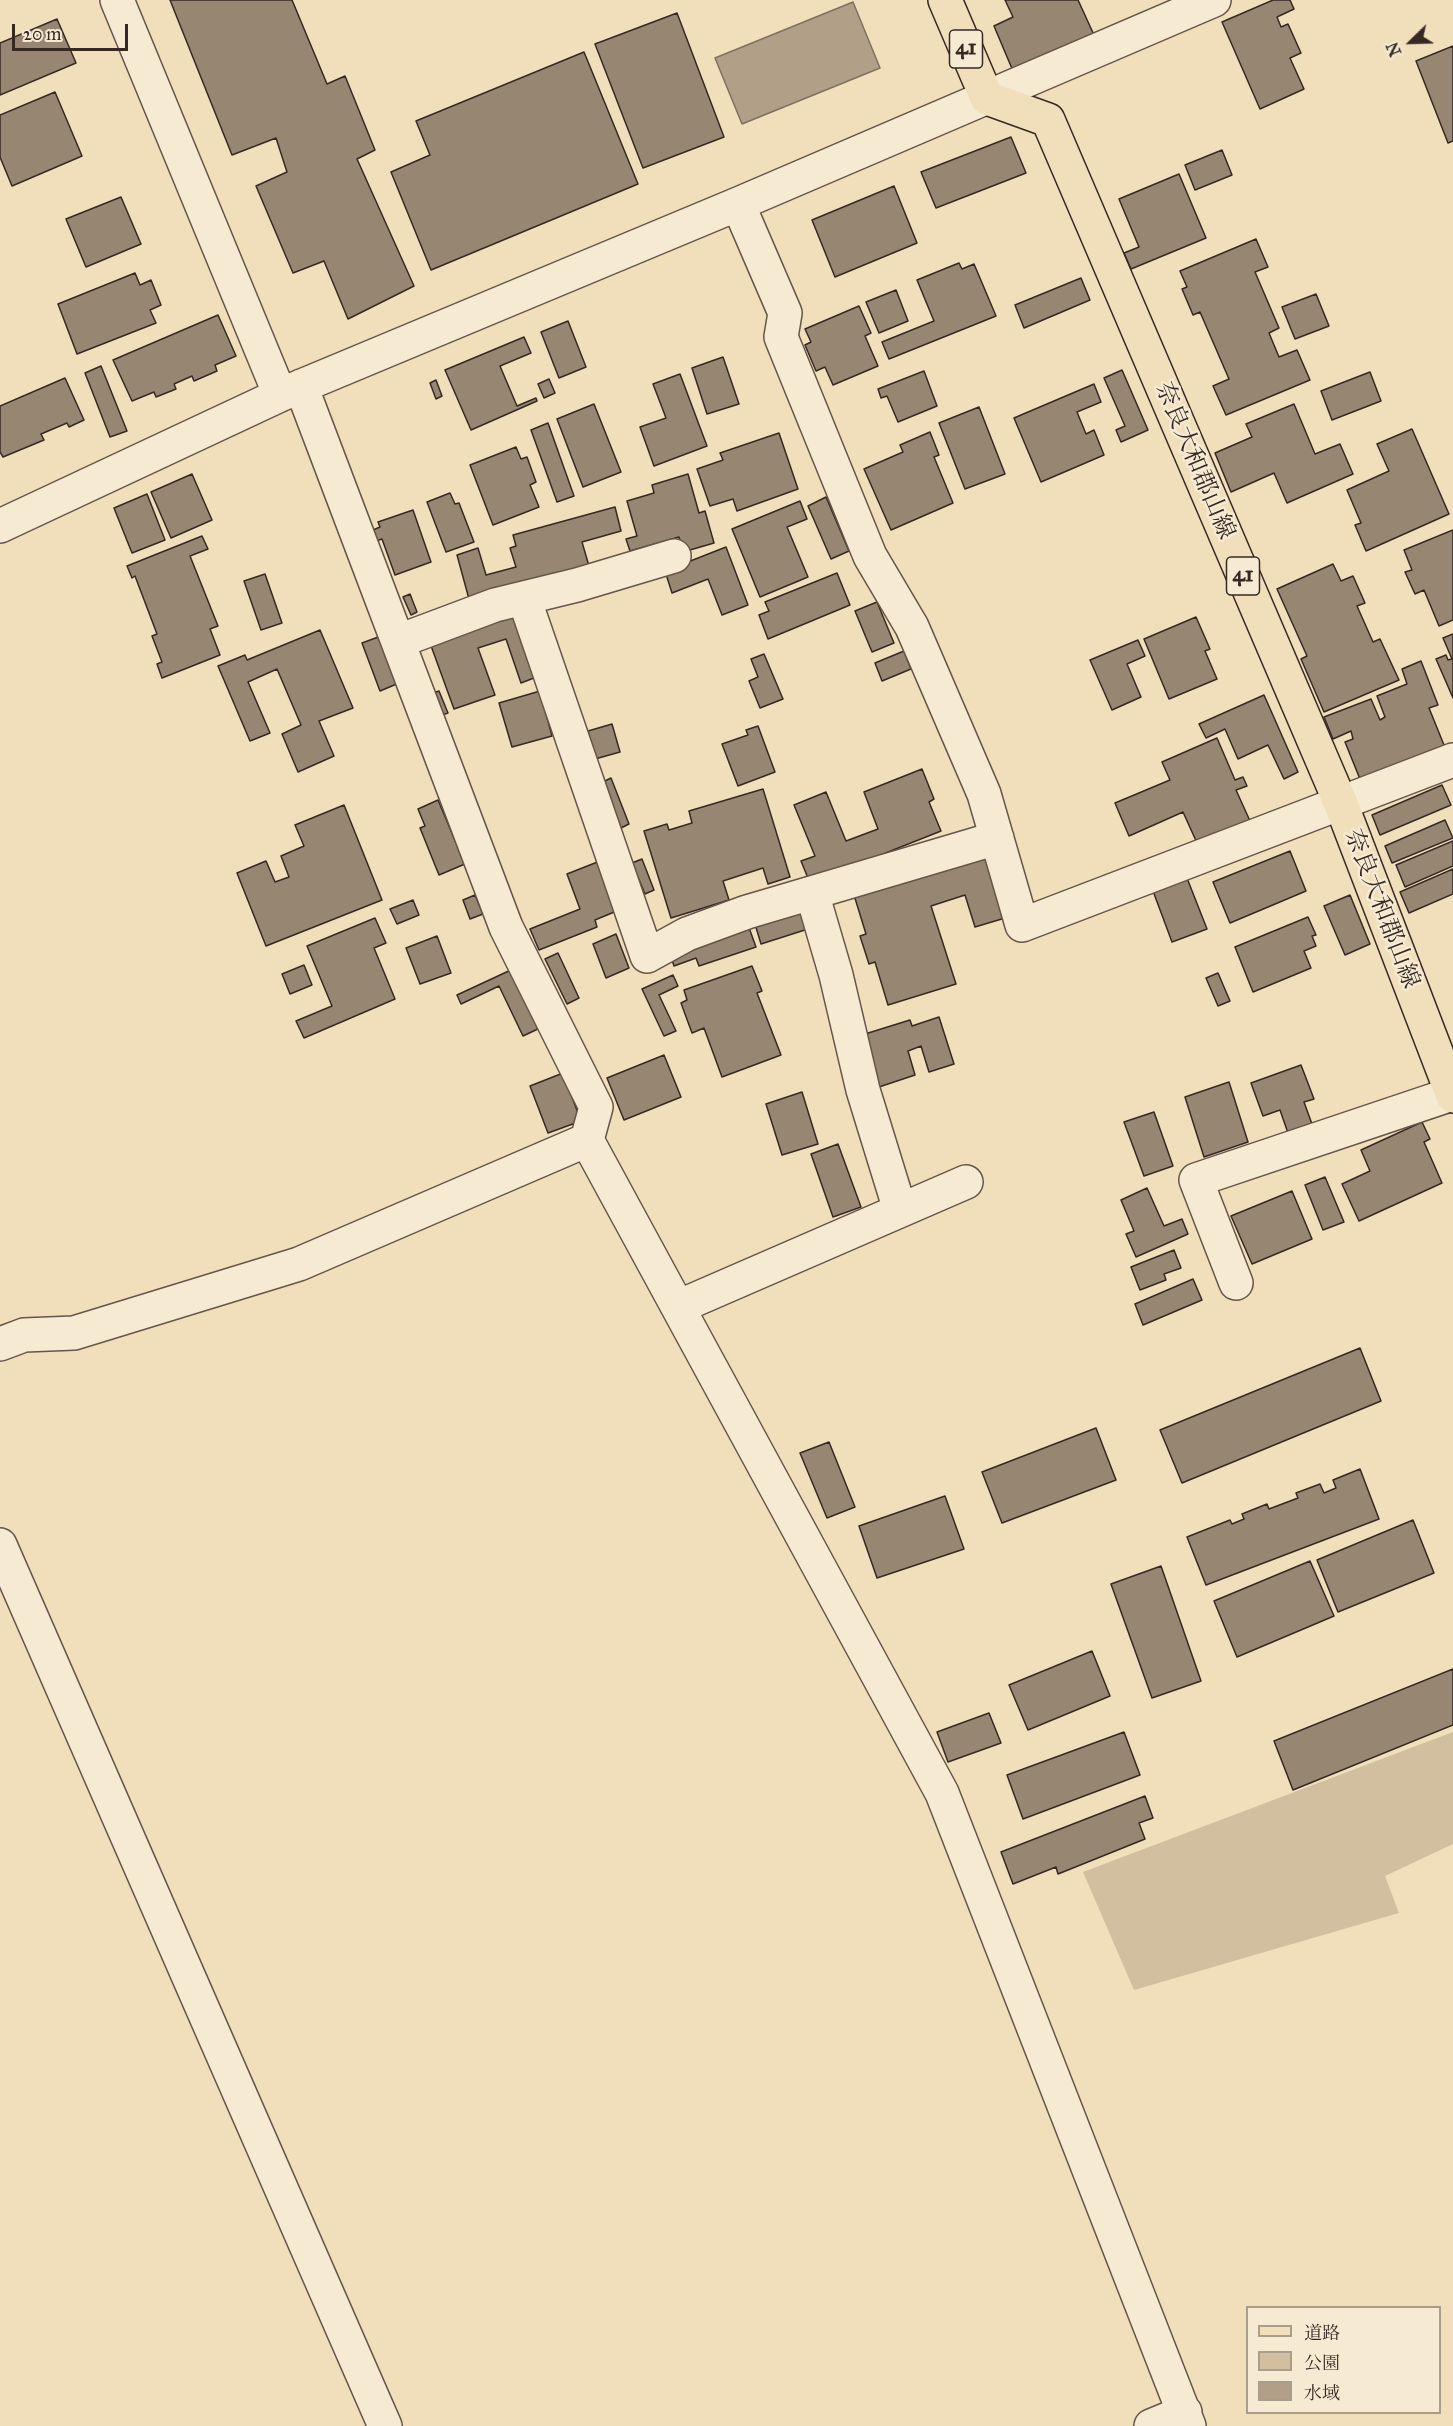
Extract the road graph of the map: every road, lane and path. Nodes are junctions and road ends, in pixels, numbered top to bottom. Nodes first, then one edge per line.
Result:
1 (117, 0) edge
2 (945, 0) edge
3 (1214, 0) edge
4 (987, 98) junction
5 (738, 204) junction
6 (291, 391) junction
7 (0, 526) edge
8 (674, 556) dead end
9 (524, 598) junction
10 (399, 641) junction
11 (1453, 760) edge
12 (1341, 804) junction
13 (996, 838) junction
14 (812, 893) junction
15 (1453, 1095) edge
16 (587, 1140) junction
17 (966, 1182) dead end
18 (900, 1210) junction
19 (1236, 1283) dead end
20 (678, 1307) junction
21 (0, 1344) edge
22 (0, 1545) edge
23 (1187, 2419) edge
24 (385, 2426) edge
25 (1151, 2426) edge

1 - 6 street
2 - 4 main road, 41
3 - 4 street
4 - 5 street
4 - 12 main road, 奈良大和郡山線 / 41
5 - 6 street
5 - 13 street
6 - 7 street
6 - 10 street
8 - 9 street
9 - 10 street
9 - 14 street
10 - 16 street
11 - 12 street
12 - 13 street
12 - 15 main road, 奈良大和郡山線 / 41
13 - 14 street
14 - 18 street
15 - 19 street
16 - 20 street
16 - 21 street
17 - 18 street
18 - 20 street
20 - 23 street
22 - 24 street
23 - 25 street

